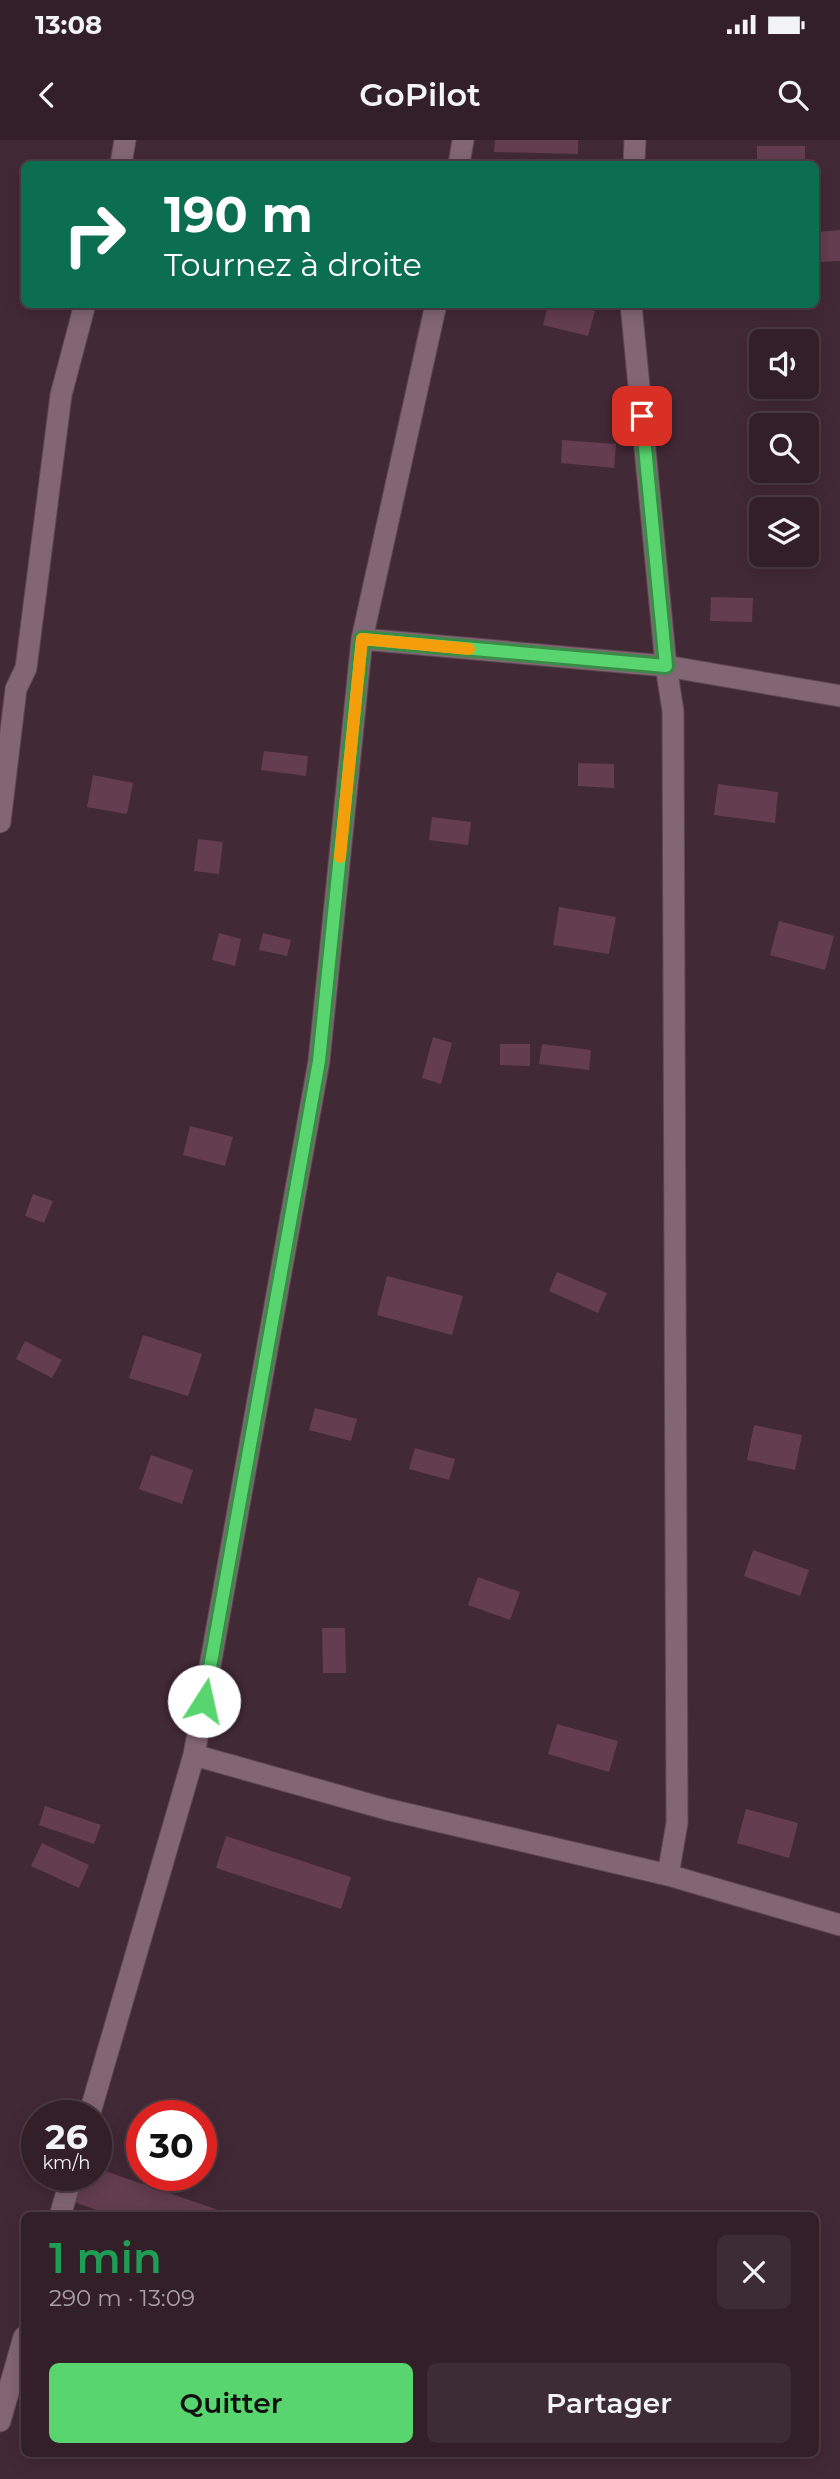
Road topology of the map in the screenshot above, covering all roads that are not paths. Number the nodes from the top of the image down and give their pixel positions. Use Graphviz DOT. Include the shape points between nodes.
graph roads {
  1 [pos="125,140"];
  2 [pos="463,140"];
  3 [pos="635,140"];
  4 [pos="122,161"];
  5 [pos="460,161"];
  6 [pos="634,161"];
  7 [pos="84,308"];
  8 [pos="435,308"];
  9 [pos="631,308"];
  10 [pos="362,639"];
  11 [pos="666,666"];
  12 [pos="8,689"];
  13 [pos="840,696"];
  14 [pos="0,822"];
  15 [pos="194,1755"];
  16 [pos="668,1875"];
  17 [pos="840,1925"];
  18 [pos="94,2100"];
  19 [pos="67,2191"];
  20 [pos="61,2212"];
  21 [pos="21,2348"];
  22 [pos="0,2421"];
  1 -- 4 [label="street"];
  2 -- 5 [label="street"];
  3 -- 6 [label="street"];
  7 -- 12 [label="street" via="61,396 26,668"];
  8 -- 10 [label="street"];
  9 -- 11 [label="street"];
  10 -- 11 [label="street"];
  10 -- 15 [label="street" via="319,1061"];
  11 -- 13 [label="street"];
  11 -- 16 [label="street" via="674,724 677,1781 677,1823"];
  12 -- 14 [label="street"];
  15 -- 16 [label="street" via="386,1810"];
  15 -- 18 [label="street"];
  16 -- 17 [label="street"];
  19 -- 20 [label="street"];
  21 -- 22 [label="street"];
}
